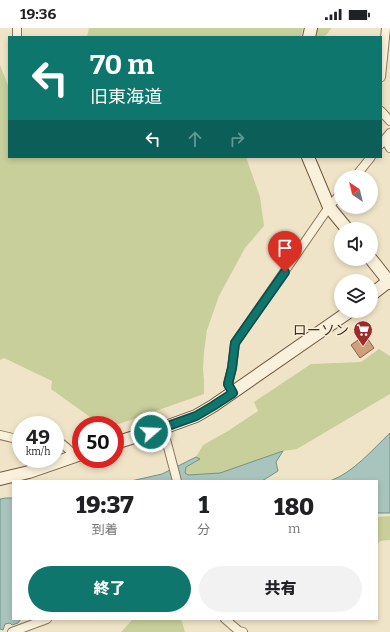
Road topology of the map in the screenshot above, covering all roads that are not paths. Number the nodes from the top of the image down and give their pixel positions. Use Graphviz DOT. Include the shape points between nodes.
graph roads {
  1 [pos="386,28"];
  2 [pos="382,67"];
  3 [pos="382,112"];
  4 [pos="390,121"];
  5 [pos="385,139"];
  6 [pos="390,148"];
  7 [pos="308,158"];
  8 [pos="369,158"];
  9 [pos="360,170"];
  10 [pos="334,202"];
  11 [pos="330,207"];
  12 [pos="342,222"];
  13 [pos="377,266"];
  14 [pos="390,281"];
  15 [pos="378,290"];
  16 [pos="340,318"];
  17 [pos="233,393"];
  18 [pos="163,428"];
  19 [pos="0,435"];
  20 [pos="12,438"];
  21 [pos="124,440"];
  22 [pos="72,457"];
  23 [pos="0,479"];
  24 [pos="177,480"];
  25 [pos="45,620"];
  26 [pos="226,620"];
  27 [pos="12,632"];
  28 [pos="243,632"];
  1 -- 2 [label="street"];
  3 -- 4 [label="street"];
  5 -- 6 [label="street"];
  7 -- 11 [label="main road"];
  8 -- 9 [label="street"];
  10 -- 11 [label="street"];
  11 -- 12 [label="main road"];
  11 -- 17 [label="street" via="235,343 228,384"];
  13 -- 14 [label="main road"];
  14 -- 15 [label="main road"];
  16 -- 17 [label="main road"];
  17 -- 18 [label="main road" via="196,416"];
  18 -- 21 [label="main road"];
  18 -- 24 [label="street"];
  19 -- 20 [label="street"];
  22 -- 23 [label="main road"];
  25 -- 27 [label="street"];
  26 -- 28 [label="street"];
}
